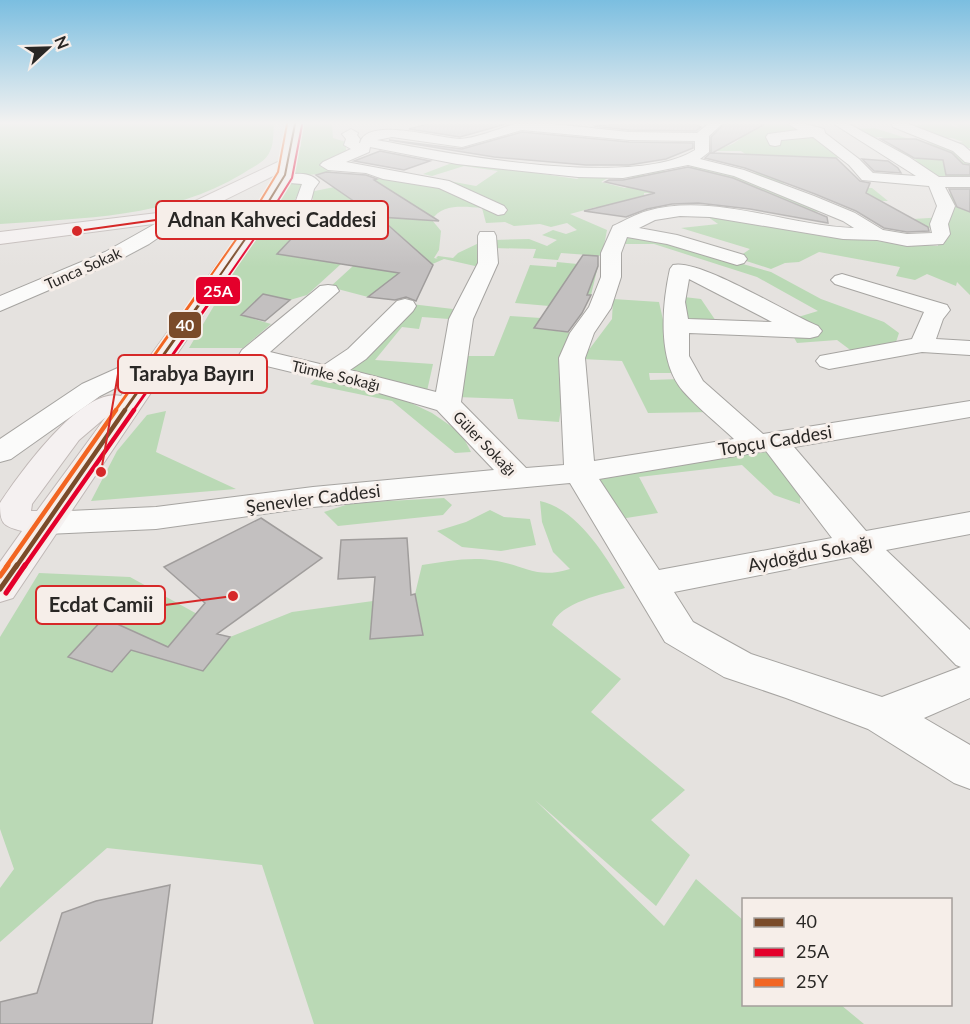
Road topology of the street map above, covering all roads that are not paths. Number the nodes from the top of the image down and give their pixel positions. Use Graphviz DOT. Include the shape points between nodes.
graph roads {
  1 [pos="274,172"];
  2 [pos="377,172"];
  3 [pos="596,172"];
  4 [pos="630,172"];
  5 [pos="734,172"];
  6 [pos="861,172"];
  7 [pos="921,172"];
  8 [pos="935,182"];
  9 [pos="970,182"];
  10 [pos="498,210"];
  11 [pos="168,216"];
  12 [pos="620,230"];
  13 [pos="294,231"];
  14 [pos="0,232"];
  15 [pos="877,234"];
  16 [pos="488,236"];
  17 [pos="0,238"];
  18 [pos="112,256"];
  19 [pos="737,259"];
  20 [pos="18,276"];
  21 [pos="842,280"];
  22 [pos="328,291"];
  23 [pos="0,304"];
  24 [pos="405,306"];
  25 [pos="677,326"];
  26 [pos="922,345"];
  27 [pos="970,348"];
  28 [pos="829,361"];
  29 [pos="140,366"];
  30 [pos="329,374"];
  31 [pos="447,404"];
  32 [pos="970,409"];
  33 [pos="764,441"];
  34 [pos="0,453"];
  35 [pos="580,473"];
  36 [pos="519,479"];
  37 [pos="35,522"];
  38 [pos="970,523"];
  39 [pos="858,544"];
  40 [pos="0,553"];
  41 [pos="650,584"];
  42 [pos="0,589"];
  43 [pos="970,654"];
  44 [pos="970,680"];
  45 [pos="884,716"];
  46 [pos="970,769"];
  1 -- 11 [label="main road"];
  1 -- 11 [label="main road" via="202,197"];
  1 -- 13 [label="street" via="311,182"];
  1 -- 29 [label="main road"];
  1 -- 37 [label="main road" via="203,302"];
  2 -- 10 [label="street" via="442,184"];
  3 -- 4 [label="street"];
  5 -- 15 [label="street" via="849,217"];
  6 -- 8 [label="street" via="871,178"];
  7 -- 8 [label="street"];
  8 -- 9 [label="street"];
  8 -- 15 [label="street" via="946,206 939,224 941,234 936,240"];
  11 -- 14 [label="main road"];
  11 -- 17 [label="main road"];
  11 -- 18 [label="street, Tunca Sokak" via="142,240"];
  12 -- 15 [label="street" via="651,215 680,211"];
  12 -- 19 [label="street" via="670,239"];
  12 -- 35 [label="street" via="600,308 582,333 572,358"];
  16 -- 31 [label="street, Güler Sokağı" via="488,263 461,319"];
  18 -- 20 [label="street"];
  18 -- 23 [label="street, Tunca Sokak"];
  21 -- 26 [label="street" via="939,310 932,317"];
  22 -- 30 [label="street, Tümke Sokağı" via="251,355"];
  24 -- 30 [label="street" via="357,354"];
  25 -- 25 [label="street" via="674,302 680,268 810,332"];
  25 -- 33 [label="street" via="677,356 692,385"];
  26 -- 27 [label="street"];
  26 -- 28 [label="street"];
  29 -- 34 [label="street" via="91,390"];
  29 -- 37 [label="main road" via="112,402 69,434 22,494 16,503 16,517"];
  30 -- 31 [label="street, Tümke Sokağı"];
  31 -- 36 [label="street, Güler Sokağı"];
  32 -- 33 [label="street, Topçu Caddesi"];
  33 -- 35 [label="street, Topçu Caddesi"];
  33 -- 39 [label="street"];
  35 -- 36 [label="street, Şenevler Caddesi"];
  35 -- 41 [label="street"];
  36 -- 37 [label="street, Şenevler Caddesi" via="313,497 156,518"];
  37 -- 40 [label="main road"];
  37 -- 42 [label="main road"];
  38 -- 39 [label="street, Aydoğdu Sokağı"];
  39 -- 41 [label="street, Aydoğdu Sokağı"];
  39 -- 43 [label="street"];
  41 -- 45 [label="street" via="680,632 738,666"];
  44 -- 45 [label="street"];
  45 -- 46 [label="street"];
}
